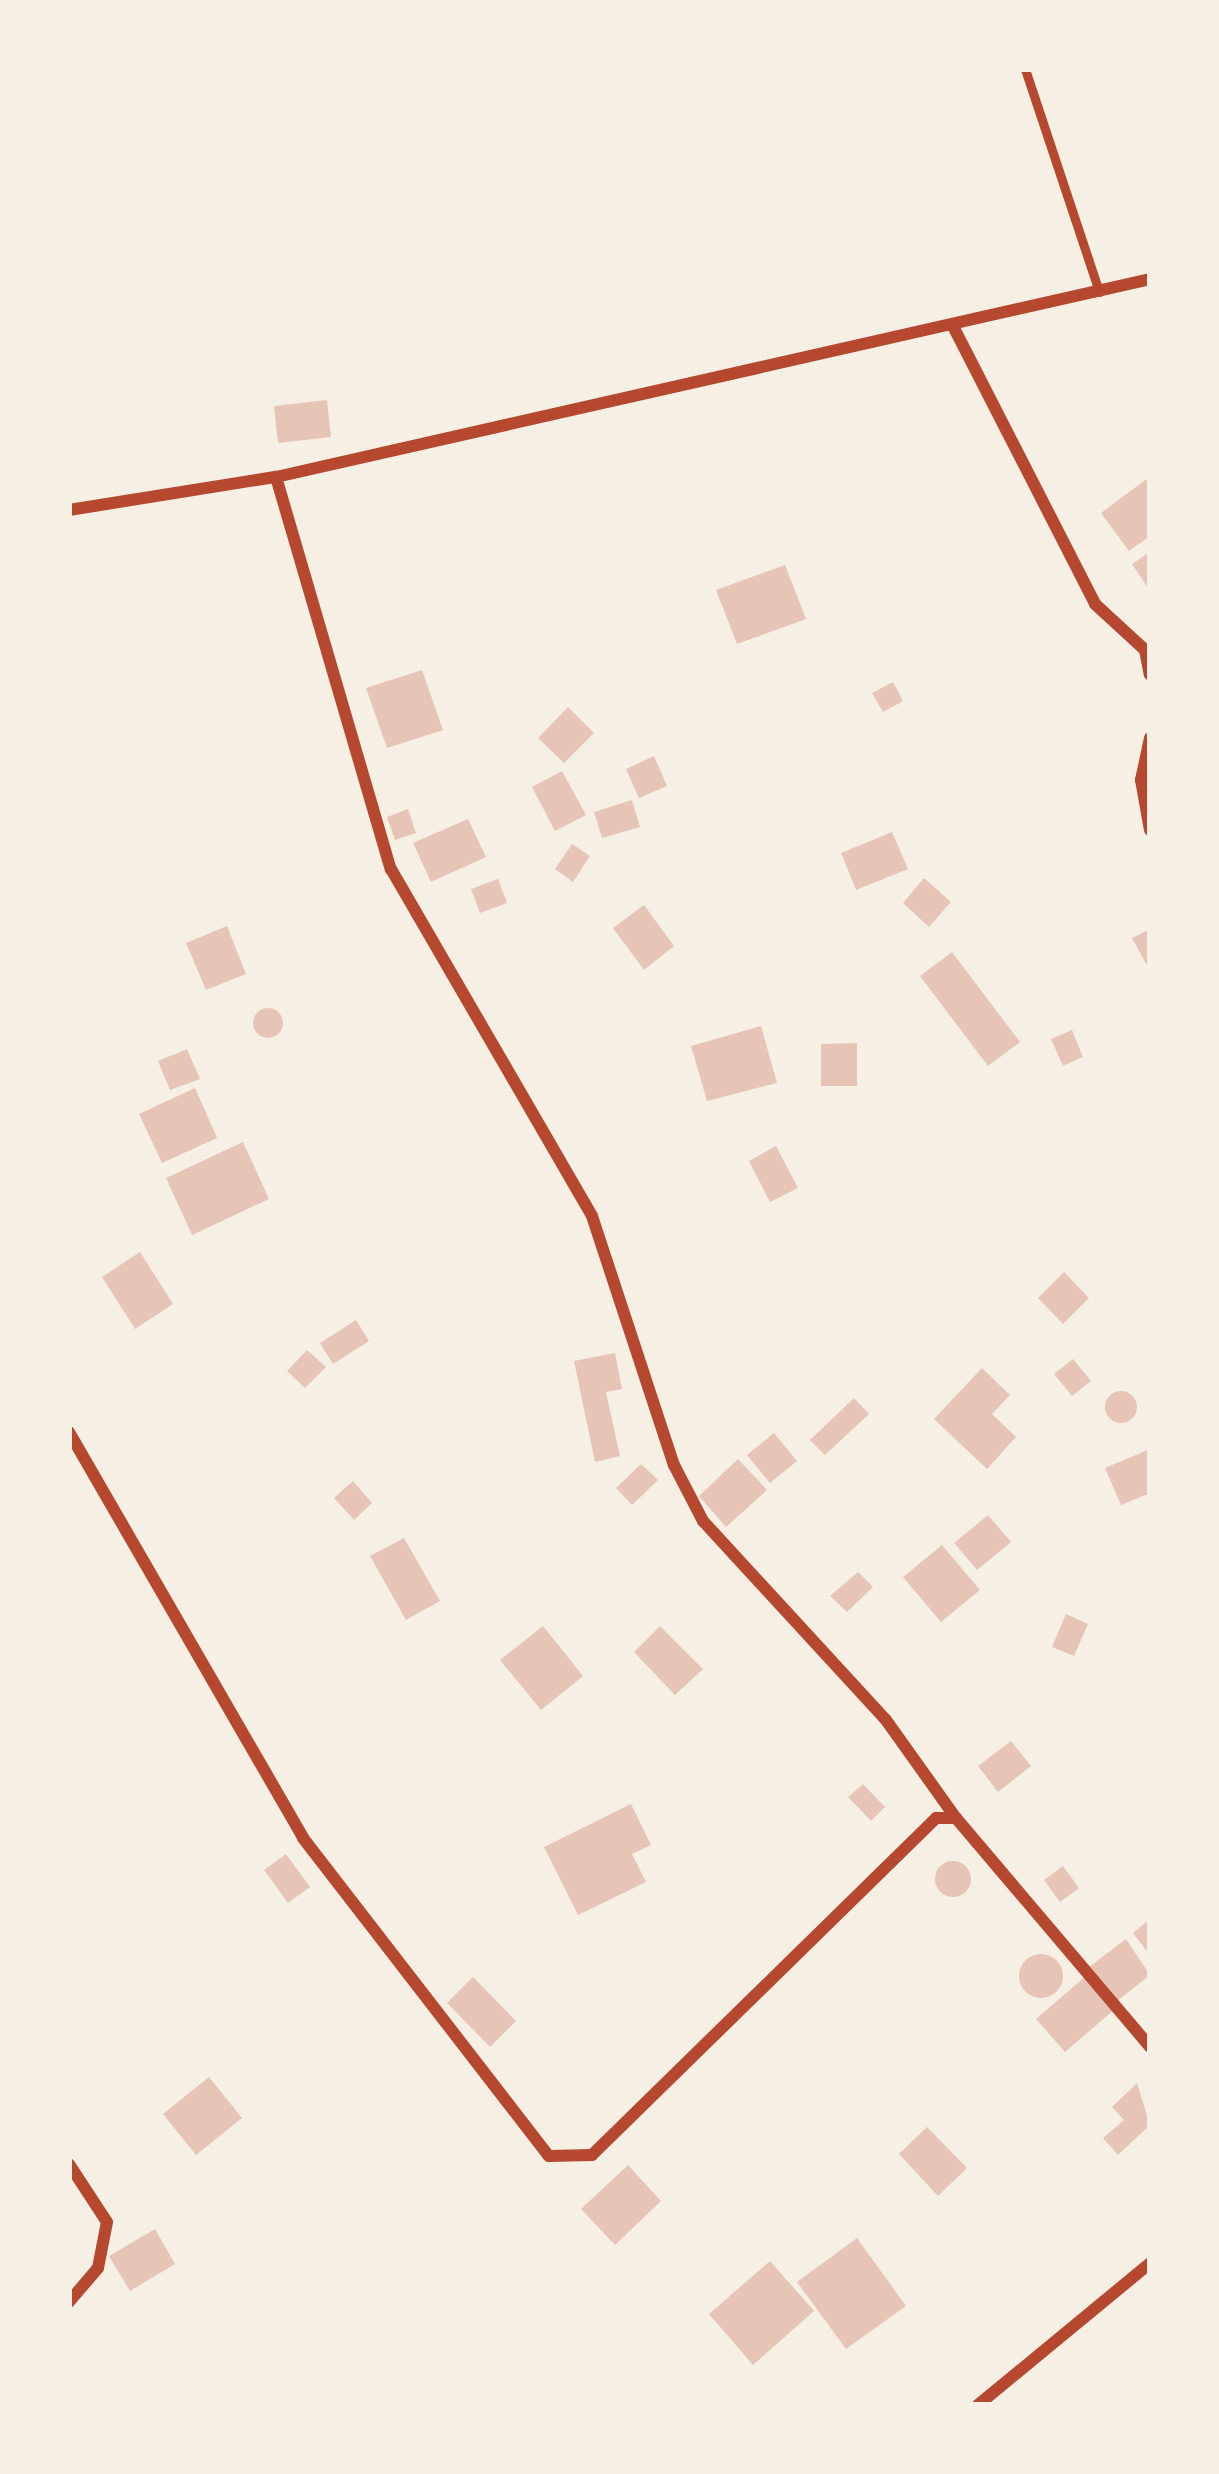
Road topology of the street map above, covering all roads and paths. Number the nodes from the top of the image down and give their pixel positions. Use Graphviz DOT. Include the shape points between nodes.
graph roads {
  1 [pos="1025,69"];
  2 [pos="1150,279"];
  3 [pos="1101,296"];
  4 [pos="954,328"];
  5 [pos="276,477"];
  6 [pos="69,510"];
  7 [pos="1150,675"];
  8 [pos="1150,738"];
  9 [pos="1150,830"];
  10 [pos="69,1432"];
  11 [pos="956,1818"];
  12 [pos="1150,2047"];
  13 [pos="69,2164"];
  14 [pos="1150,2264"];
  15 [pos="69,2302"];
  16 [pos="978,2405"];
  1 -- 3 [label="lane"];
  2 -- 3 [label="street"];
  3 -- 4 [label="street"];
  4 -- 5 [label="street"];
  4 -- 7 [label="street" via="1095,604 1136,639"];
  5 -- 6 [label="street"];
  5 -- 11 [label="street" via="391,869 592,1216 674,1465 704,1521 886,1720"];
  8 -- 9 [label="street" via="1141,780"];
  10 -- 11 [label="street" via="304,1838 549,2156 592,2155 936,1818"];
  11 -- 12 [label="street"];
  13 -- 15 [label="street" via="107,2222 98,2268"];
  14 -- 16 [label="street"];
}
